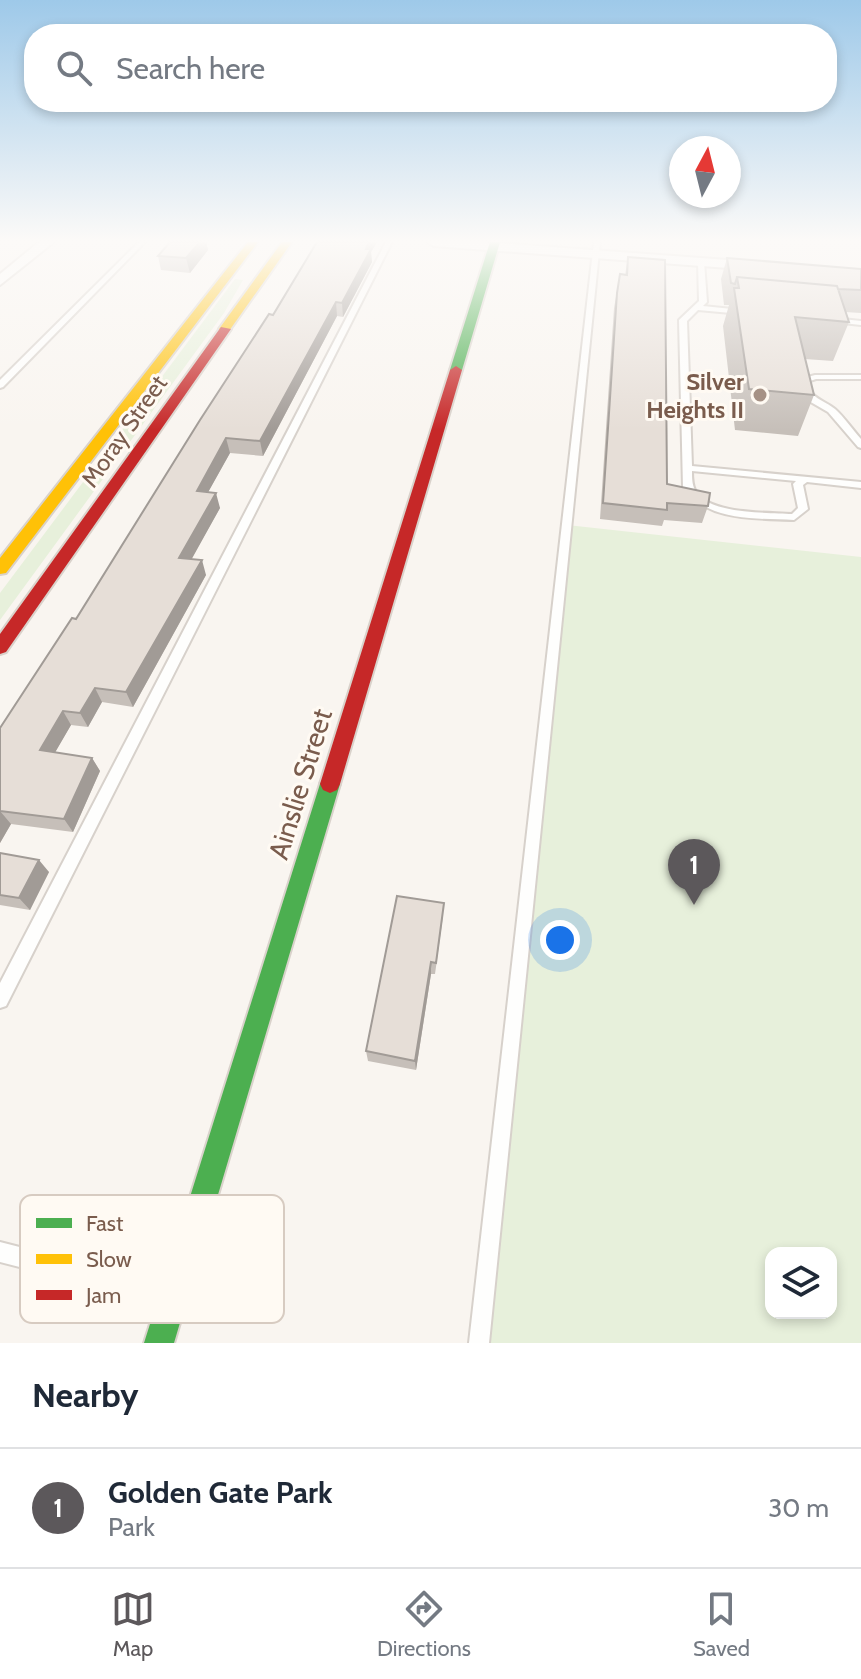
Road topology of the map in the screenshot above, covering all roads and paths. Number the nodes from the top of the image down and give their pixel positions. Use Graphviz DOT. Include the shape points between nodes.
graph roads {
  1 [pos="80,305"];
  2 [pos="205,305"];
  3 [pos="243,305"];
  4 [pos="357,305"];
  5 [pos="476,305"];
  6 [pos="590,305"];
  7 [pos="700,305"];
  8 [pos="697,308"];
  9 [pos="757,313"];
  10 [pos="831,320"];
  11 [pos="861,323"];
  12 [pos="861,377"];
  13 [pos="0,385"];
  14 [pos="861,445"];
  15 [pos="688,468"];
  16 [pos="805,479"];
  17 [pos="861,485"];
  18 [pos="0,569"];
  19 [pos="0,647"];
  20 [pos="0,1000"];
  21 [pos="204,1195"];
  22 [pos="0,1252"];
  23 [pos="20,1257"];
  24 [pos="165,1323"];
  25 [pos="159,1343"];
  26 [pos="479,1343"];
  1 -- 13 [label="lane"];
  2 -- 18 [label="main road, Moray Street"];
  3 -- 19 [label="main road, Moray Street"];
  4 -- 20 [label="lane"];
  5 -- 21 [label="main road, Ainslie Street"];
  6 -- 26 [label="lane"];
  7 -- 8 [label="lane"];
  8 -- 9 [label="lane"];
  8 -- 15 [label="lane" via="683,320"];
  10 -- 11 [label="lane"];
  12 -- 14 [label="lane" via="803,381 812,399 831,410"];
  15 -- 16 [label="lane"];
  15 -- 16 [label="lane" via="692,497 709,508 794,517 803,509 798,484"];
  16 -- 17 [label="lane"];
  22 -- 23 [label="lane"];
  24 -- 25 [label="main road, Ainslie Street"];
}
